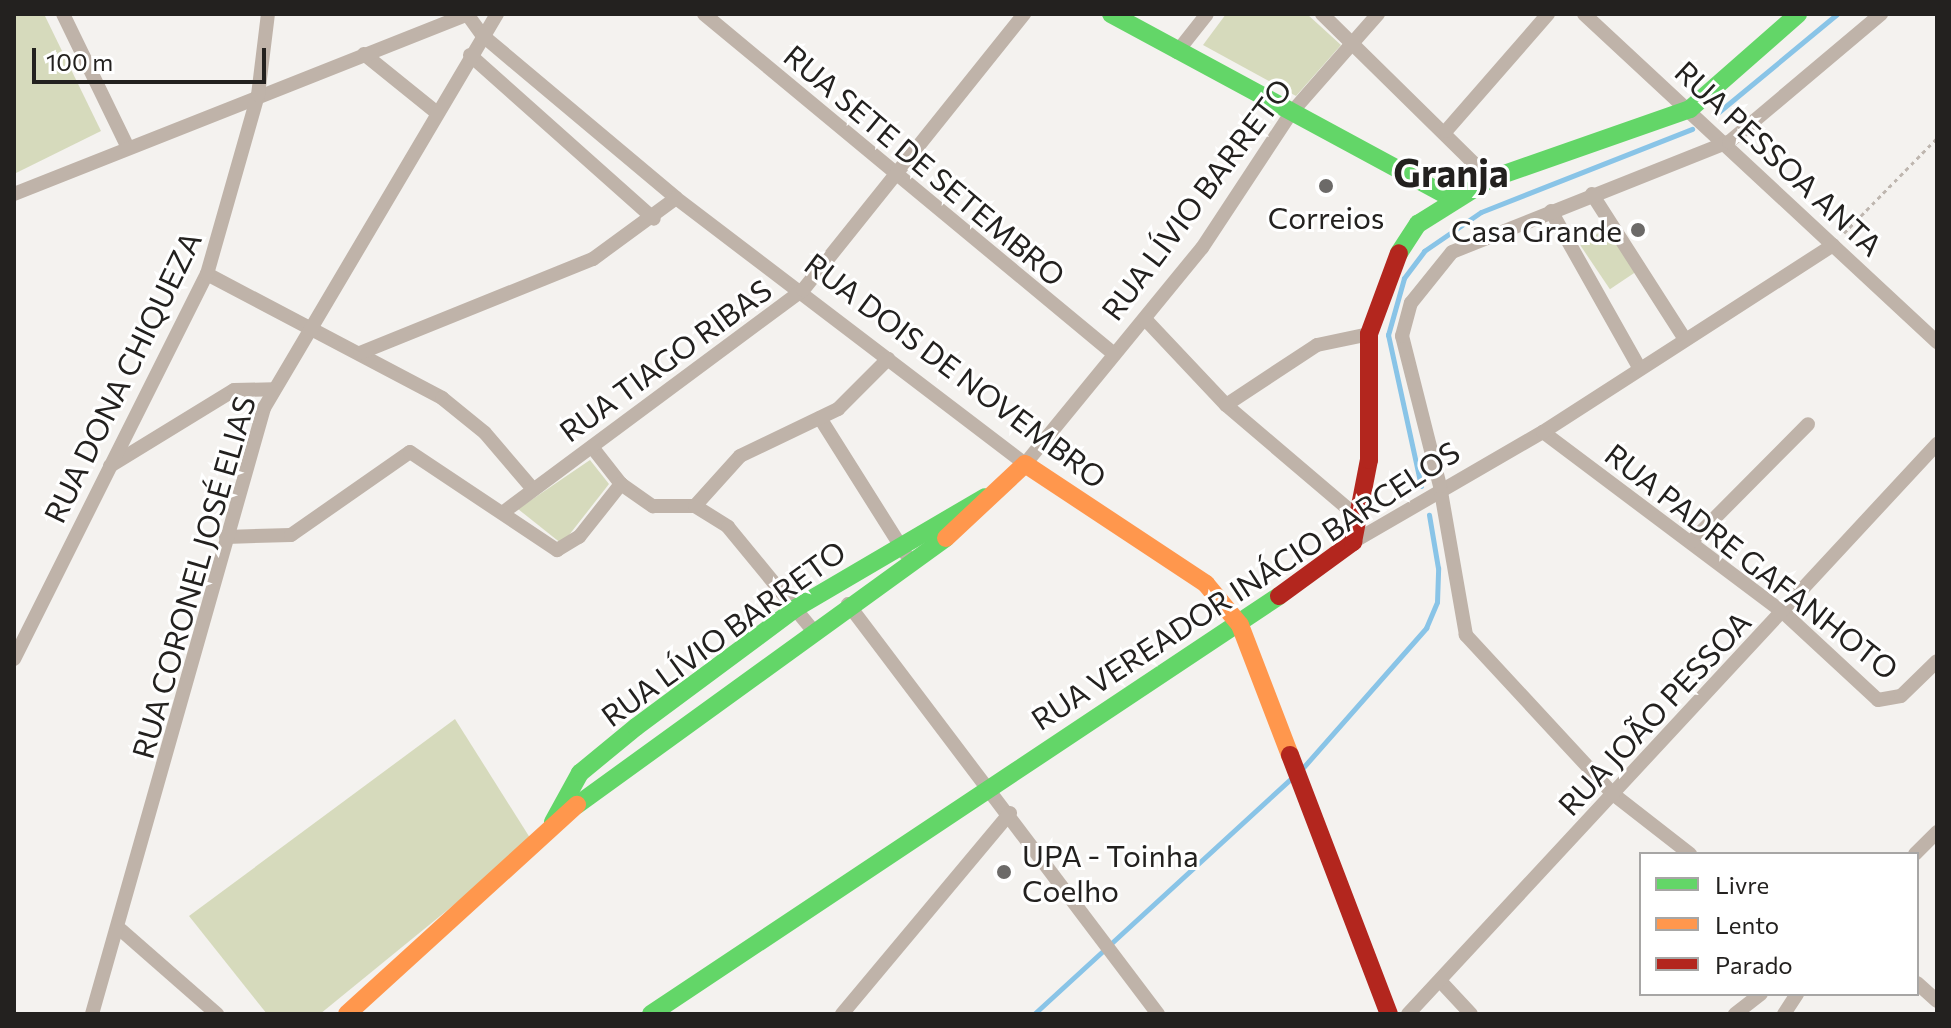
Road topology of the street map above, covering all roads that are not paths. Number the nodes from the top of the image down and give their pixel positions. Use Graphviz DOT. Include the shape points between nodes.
graph roads {
  1 [pos="63,14"];
  2 [pos="268,14"];
  3 [pos="468,14"];
  4 [pos="497,14"];
  5 [pos="704,14"];
  6 [pos="1024,14"];
  7 [pos="1111,14"];
  8 [pos="1207,14"];
  9 [pos="1322,14"];
  10 [pos="1378,14"];
  11 [pos="1548,14"];
  12 [pos="1584,14"];
  13 [pos="1798,14"];
  14 [pos="1881,14"];
  15 [pos="482,35"];
  16 [pos="1353,42"];
  17 [pos="1177,52"];
  18 [pos="364,54"];
  19 [pos="470,55"];
  20 [pos="258,95"];
  21 [pos="1690,109"];
  22 [pos="436,112"];
  23 [pos="1291,113"];
  24 [pos="1446,131"];
  25 [pos="1729,142"];
  26 [pos="126,144"];
  27 [pos="897,176"];
  28 [pos="1490,179"];
  29 [pos="14,194"];
  30 [pos="1592,194"];
  31 [pos="676,198"];
  32 [pos="1452,198"];
  33 [pos="1551,211"];
  34 [pos="654,219"];
  35 [pos="1833,245"];
  36 [pos="207,274"];
  37 [pos="803,290"];
  38 [pos="1146,320"];
  39 [pos="309,328"];
  40 [pos="1369,334"];
  41 [pos="1684,338"];
  42 [pos="1937,342"];
  43 [pos="360,353"];
  44 [pos="1114,354"];
  45 [pos="888,359"];
  46 [pos="1640,369"];
  47 [pos="273,389"];
  48 [pos="1226,405"];
  49 [pos="820,418"];
  50 [pos="1808,424"];
  51 [pos="1543,432"];
  52 [pos="1937,444"];
  53 [pos="592,447"];
  54 [pos="1025,464"];
  55 [pos="110,466"];
  56 [pos="621,484"];
  57 [pos="1440,486"];
  58 [pos="532,488"];
  59 [pos="998,492"];
  60 [pos="695,506"];
  61 [pos="505,511"];
  62 [pos="1359,518"];
  63 [pos="226,537"];
  64 [pos="899,542"];
  65 [pos="1353,542"];
  66 [pos="1691,542"];
  67 [pos="910,563"];
  68 [pos="848,604"];
  69 [pos="796,608"];
  70 [pos="1783,612"];
  71 [pos="1240,625"];
  72 [pos="811,628"];
  73 [pos="14,659"];
  74 [pos="1937,661"];
  75 [pos="990,783"];
  76 [pos="1613,794"];
  77 [pos="1010,813"];
  78 [pos="551,826"];
  79 [pos="1937,832"];
  80 [pos="1687,852"];
  81 [pos="1917,852"];
  82 [pos="121,930"];
  83 [pos="1443,984"];
  84 [pos="1919,985"];
  85 [pos="1758,996"];
  86 [pos="1796,996"];
  87 [pos="1937,1001"];
  88 [pos="92,1014"];
  89 [pos="217,1014"];
  90 [pos="347,1014"];
  91 [pos="651,1014"];
  92 [pos="842,1014"];
  93 [pos="1158,1014"];
  94 [pos="1389,1014"];
  95 [pos="1408,1014"];
  96 [pos="1471,1014"];
  97 [pos="1735,1014"];
  98 [pos="1784,1014"];
  1 -- 26 [label="street"];
  2 -- 20 [label="street, RUA DONA CHIQUEZA"];
  3 -- 15 [label="street, RUA DOIS DE NOVEMBRO"];
  3 -- 18 [label="street"];
  4 -- 15 [label="street, RUA CORONEL JOSÉ ELIAS"];
  5 -- 27 [label="street, RUA SETE DE SETEMBRO"];
  6 -- 27 [label="street, RUA TIAGO RIBAS"];
  7 -- 17 [label="street"];
  8 -- 17 [label="street"];
  9 -- 16 [label="street"];
  10 -- 16 [label="street, RUA LÍVIO BARRETO"];
  11 -- 24 [label="street"];
  12 -- 21 [label="street, RUA PESSOA ANTA"];
  13 -- 21 [label="street"];
  14 -- 25 [label="street"];
  15 -- 19 [label="street, RUA CORONEL JOSÉ ELIAS"];
  15 -- 31 [label="street, RUA DOIS DE NOVEMBRO"];
  16 -- 23 [label="street, RUA LÍVIO BARRETO"];
  16 -- 24 [label="street"];
  17 -- 23 [label="street"];
  18 -- 20 [label="street"];
  18 -- 22 [label="street"];
  19 -- 22 [label="street, RUA CORONEL JOSÉ ELIAS"];
  19 -- 34 [label="street"];
  20 -- 26 [label="street"];
  20 -- 36 [label="street, RUA DONA CHIQUEZA"];
  21 -- 25 [label="street, RUA PESSOA ANTA"];
  21 -- 28 [label="street"];
  22 -- 39 [label="street, RUA CORONEL JOSÉ ELIAS"];
  23 -- 32 [label="street"];
  23 -- 38 [label="street, RUA LÍVIO BARRETO"];
  24 -- 28 [label="street"];
  25 -- 30 [label="street"];
  25 -- 35 [label="street, RUA PESSOA ANTA"];
  26 -- 29 [label="street"];
  27 -- 37 [label="street, RUA TIAGO RIBAS"];
  27 -- 44 [label="street, RUA SETE DE SETEMBRO"];
  28 -- 32 [label="street"];
  30 -- 33 [label="street"];
  30 -- 41 [label="street"];
  31 -- 34 [label="street"];
  31 -- 37 [label="street, RUA DOIS DE NOVEMBRO"];
  32 -- 40 [label="street" via="1418,224 1391,265"];
  33 -- 46 [label="street"];
  33 -- 57 [label="street" via="1452,252 1411,303 1402,336 1407,373"];
  34 -- 43 [label="street" via="593,259"];
  35 -- 41 [label="street, RUA VEREADOR INÁCIO BARCELOS"];
  35 -- 42 [label="street, RUA PESSOA ANTA"];
  36 -- 39 [label="street"];
  36 -- 55 [label="street, RUA DONA CHIQUEZA"];
  37 -- 45 [label="street, RUA DOIS DE NOVEMBRO"];
  37 -- 53 [label="street, RUA TIAGO RIBAS"];
  38 -- 44 [label="street, RUA LÍVIO BARRETO"];
  38 -- 48 [label="street"];
  39 -- 43 [label="street"];
  39 -- 47 [label="street, RUA CORONEL JOSÉ ELIAS"];
  40 -- 48 [label="street" via="1317,345"];
  40 -- 62 [label="street" via="1369,460"];
  41 -- 46 [label="street, RUA VEREADOR INÁCIO BARCELOS"];
  43 -- 58 [label="street" via="465,416"];
  44 -- 54 [label="street, RUA LÍVIO BARRETO"];
  45 -- 49 [label="street"];
  45 -- 54 [label="street, RUA DOIS DE NOVEMBRO"];
  46 -- 51 [label="street, RUA VEREADOR INÁCIO BARCELOS"];
  47 -- 55 [label="street" via="234,390"];
  47 -- 63 [label="street, RUA CORONEL JOSÉ ELIAS"];
  48 -- 62 [label="street"];
  49 -- 60 [label="street" via="755,446"];
  49 -- 64 [label="street"];
  50 -- 66 [label="street"];
  51 -- 57 [label="street, RUA VEREADOR INÁCIO BARCELOS"];
  51 -- 66 [label="street, RUA PADRE GAFANHOTO"];
  52 -- 70 [label="street, RUA JOÃO PESSOA"];
  53 -- 56 [label="street"];
  53 -- 58 [label="street, RUA TIAGO RIBAS"];
  54 -- 59 [label="street, RUA LÍVIO BARRETO"];
  54 -- 71 [label="street, RUA DOIS DE NOVEMBRO" via="1206,584"];
  55 -- 73 [label="street, RUA DONA CHIQUEZA"];
  56 -- 60 [label="street" via="659,509"];
  56 -- 61 [label="street" via="562,550"];
  57 -- 65 [label="street, RUA VEREADOR INÁCIO BARCELOS"];
  57 -- 76 [label="street" via="1466,635"];
  58 -- 61 [label="street, RUA TIAGO RIBAS"];
  59 -- 64 [label="street, RUA LÍVIO BARRETO"];
  59 -- 67 [label="street, RUA LÍVIO BARRETO"];
  60 -- 69 [label="street" via="740,537"];
  61 -- 63 [label="street" via="410,452 291,535"];
  62 -- 65 [label="street"];
  63 -- 82 [label="street, RUA CORONEL JOSÉ ELIAS"];
  64 -- 67 [label="street"];
  64 -- 69 [label="street, RUA LÍVIO BARRETO"];
  65 -- 71 [label="street, RUA VEREADOR INÁCIO BARCELOS"];
  66 -- 70 [label="street, RUA PADRE GAFANHOTO"];
  67 -- 68 [label="street, RUA LÍVIO BARRETO"];
  68 -- 72 [label="street, RUA LÍVIO BARRETO"];
  68 -- 75 [label="street"];
  69 -- 72 [label="street"];
  69 -- 78 [label="street, RUA LÍVIO BARRETO" via="580,773"];
  70 -- 74 [label="street, RUA PADRE GAFANHOTO" via="1873,696 1891,701"];
  70 -- 76 [label="street, RUA JOÃO PESSOA"];
  71 -- 75 [label="street, RUA VEREADOR INÁCIO BARCELOS"];
  71 -- 94 [label="street, RUA DOIS DE NOVEMBRO"];
  72 -- 78 [label="street, RUA LÍVIO BARRETO"];
  75 -- 77 [label="street"];
  75 -- 91 [label="street, RUA VEREADOR INÁCIO BARCELOS"];
  76 -- 80 [label="street"];
  76 -- 83 [label="street, RUA JOÃO PESSOA"];
  77 -- 92 [label="street"];
  77 -- 93 [label="street"];
  78 -- 90 [label="street, RUA LÍVIO BARRETO"];
  79 -- 81 [label="street"];
  82 -- 88 [label="street, RUA CORONEL JOSÉ ELIAS"];
  82 -- 89 [label="street"];
  83 -- 95 [label="street, RUA JOÃO PESSOA"];
  83 -- 96 [label="street"];
  84 -- 87 [label="street"];
  85 -- 97 [label="street"];
  86 -- 98 [label="street"];
}
